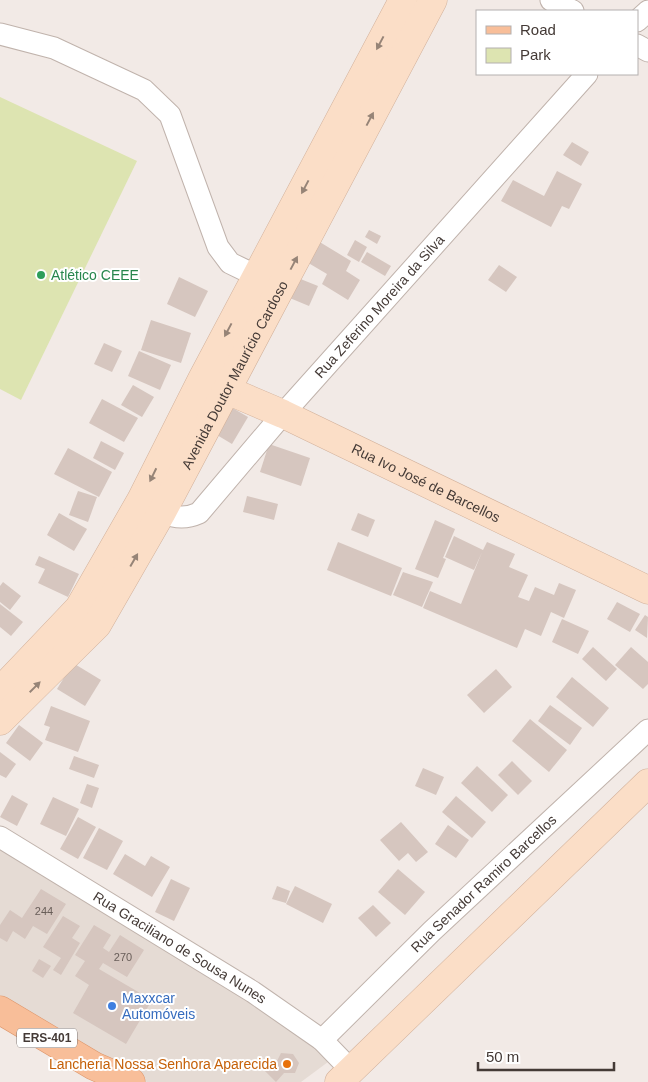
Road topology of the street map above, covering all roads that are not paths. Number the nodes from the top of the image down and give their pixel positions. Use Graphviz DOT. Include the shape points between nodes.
graph roads {
  1 [pos="403,0"];
  2 [pos="433,0"];
  3 [pos="551,0"];
  4 [pos="571,10"];
  5 [pos="648,11"];
  6 [pos="638,21"];
  7 [pos="0,34"];
  8 [pos="587,75"];
  9 [pos="337,154"];
  10 [pos="269,282"];
  11 [pos="202,379"];
  12 [pos="226,390"];
  13 [pos="283,414"];
  14 [pos="152,506"];
  15 [pos="648,590"];
  16 [pos="0,691"];
  17 [pos="0,721"];
  18 [pos="648,730"];
  19 [pos="648,783"];
  20 [pos="0,837"];
  21 [pos="0,1010"];
  22 [pos="322,1040"];
  23 [pos="102,1074"];
  24 [pos="345,1076"];
  25 [pos="117,1082"];
  26 [pos="131,1082"];
  1 -- 9 [label="street, Avenida Doutor Maurício Cardoso, one-way"];
  9 -- 2 [label="street, Avenida Doutor Maurício Cardoso, one-way"];
  3 -- 4 [label="street"];
  5 -- 6 [label="street"];
  7 -- 10 [label="street" via="54,48 144,90 170,115 218,247 230,263"];
  8 -- 13 [label="street, Rua Zeferino Moreira da Silva"];
  9 -- 10 [label="street, Avenida Doutor Maurício Cardoso"];
  10 -- 11 [label="street, Avenida Doutor Maurício Cardoso, one-way"];
  10 -- 12 [label="street, Avenida Doutor Maurício Cardoso"];
  11 -- 12 [label="street, Rua Ivo José de Barcellos"];
  11 -- 14 [label="street, Avenida Doutor Maurício Cardoso, one-way"];
  12 -- 13 [label="street, Rua Ivo José de Barcellos"];
  12 -- 14 [label="street, Avenida Doutor Maurício Cardoso"];
  13 -- 14 [label="street, Rua Zeferino Moreira da Silva" via="199,513 178,518"];
  13 -- 15 [label="street, Rua Ivo José de Barcellos"];
  14 -- 16 [label="street, Avenida Doutor Maurício Cardoso" via="79,608"];
  17 -- 14 [label="street, Avenida Doutor Maurício Cardoso, one-way" via="97,625"];
  18 -- 22 [label="street, Rua Senador Ramiro Barcellos" via="432,931"];
  19 -- 24 [label="street"];
  20 -- 22 [label="street, Rua Graciliano de Sousa Nunes" via="253,992"];
  21 -- 23 [label="main road, ERS-401"];
  22 -- 24 [label="street, Rua Graciliano de Sousa Nunes"];
  23 -- 25 [label="main road, ERS-401"];
  23 -- 26 [label="main road"];
}
